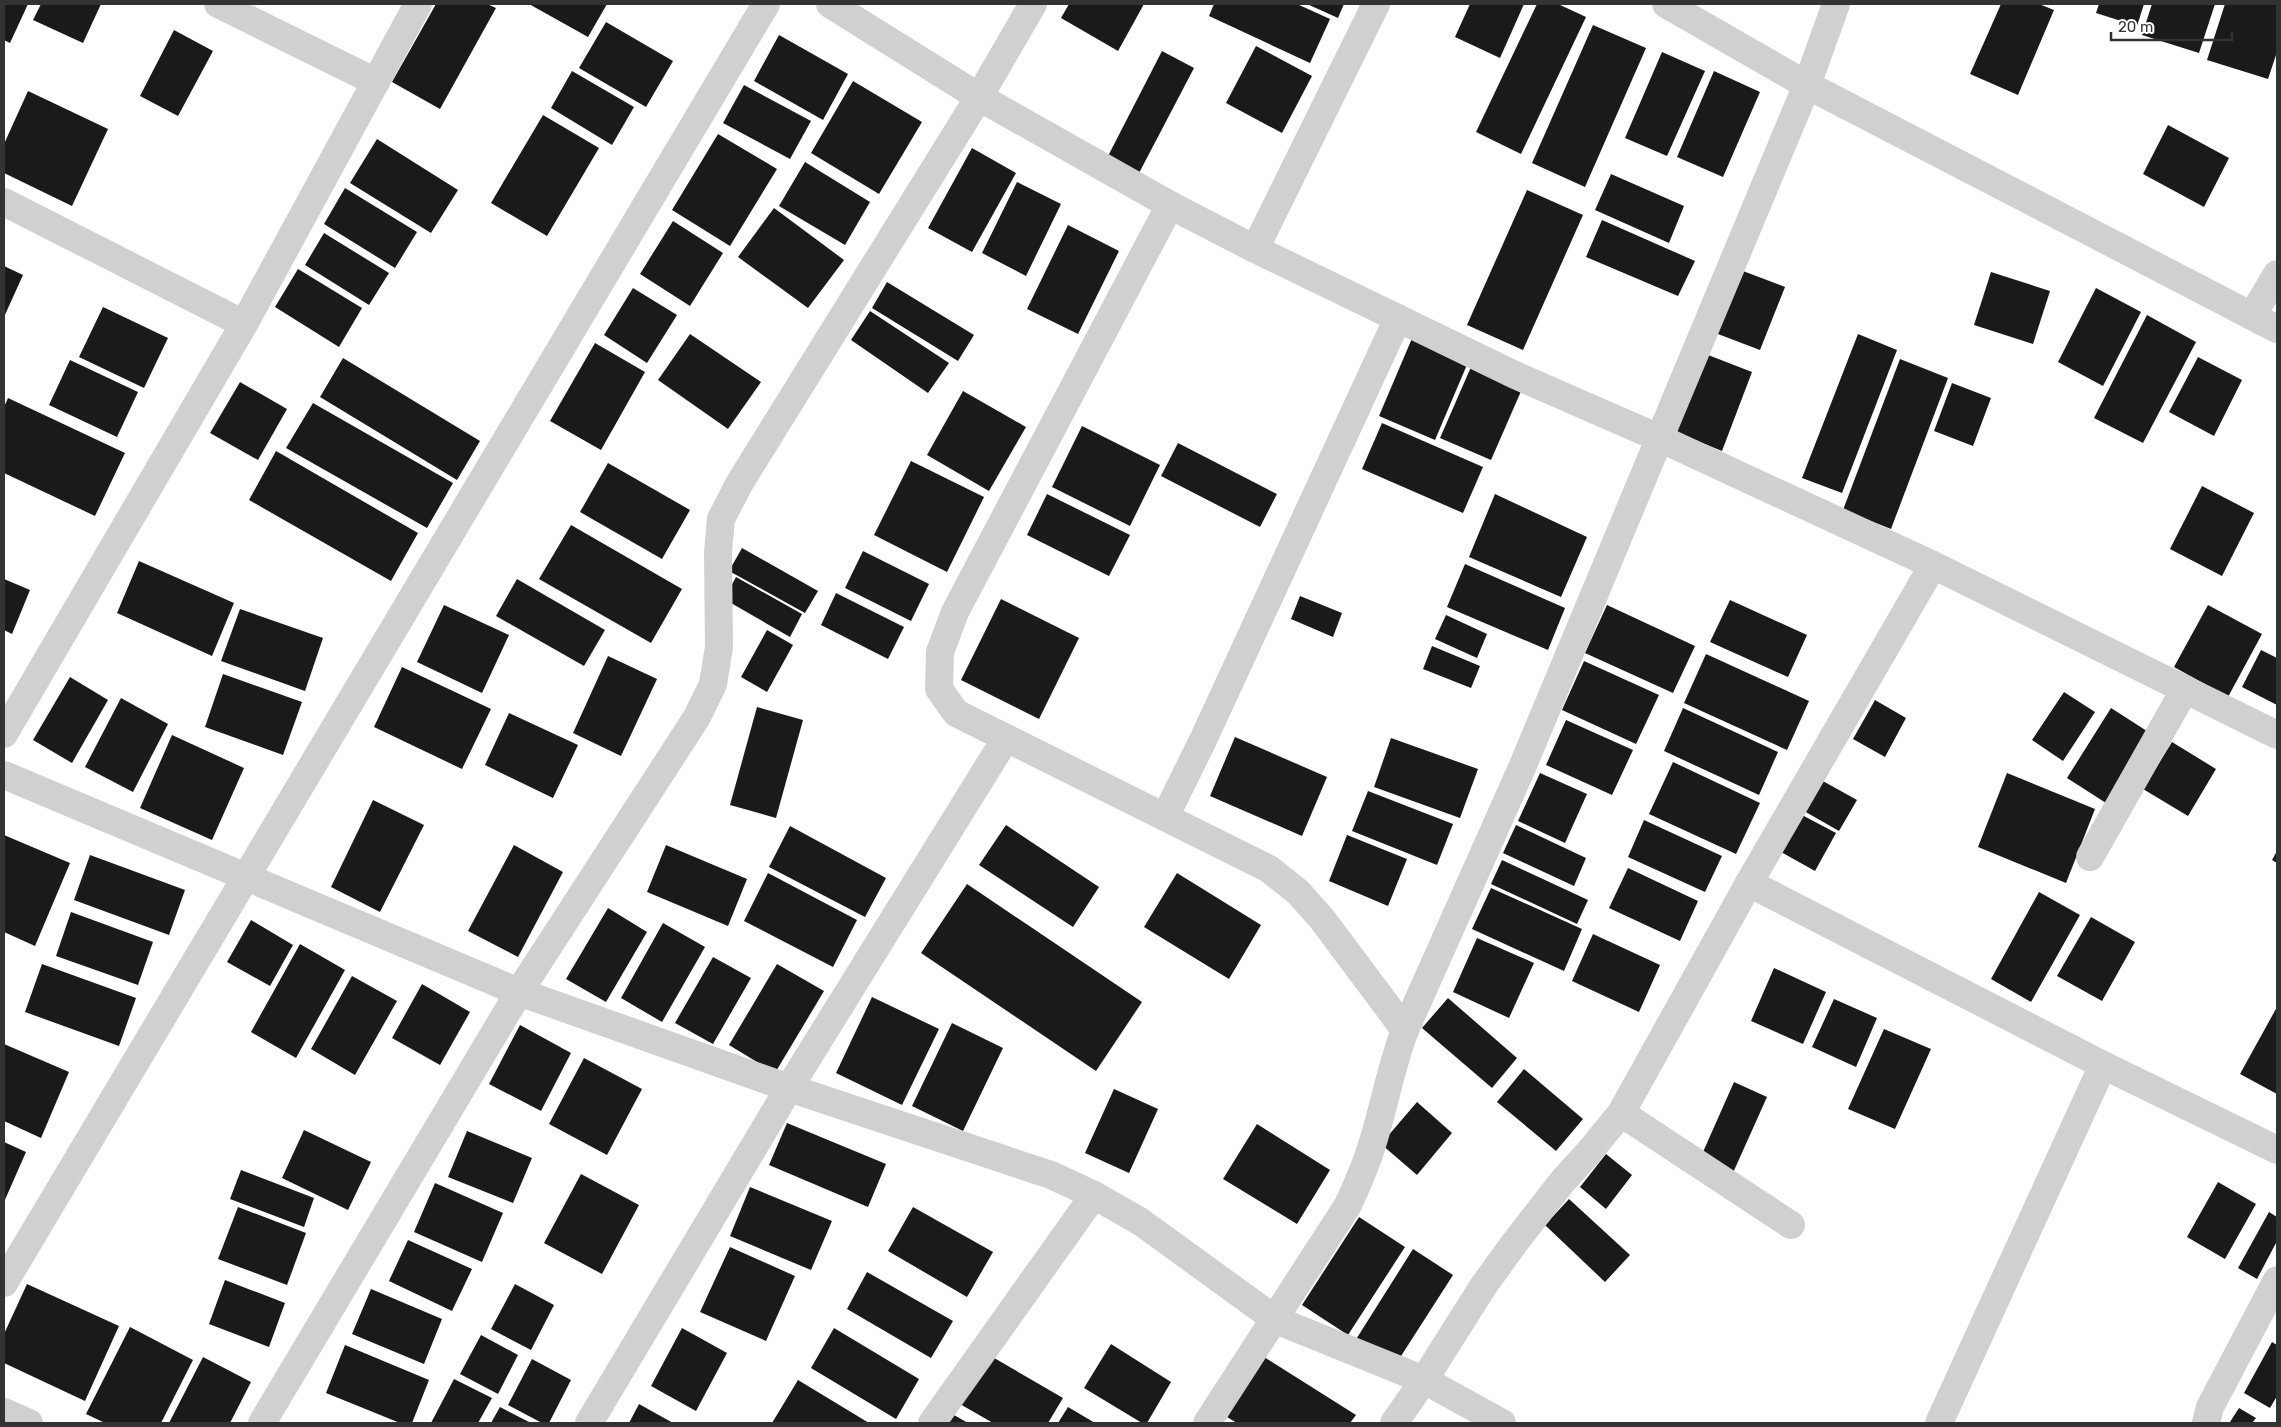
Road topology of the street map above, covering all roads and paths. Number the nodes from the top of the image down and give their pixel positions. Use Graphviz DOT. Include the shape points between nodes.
graph roads {
  1 [pos="218,4"];
  2 [pos="418,4"];
  3 [pos="766,4"];
  4 [pos="830,4"];
  5 [pos="1034,4"];
  6 [pos="1376,4"];
  7 [pos="1666,4"];
  8 [pos="1836,4"];
  9 [pos="376,82"];
  10 [pos="1807,85"];
  11 [pos="979,97"];
  12 [pos="4,202"];
  13 [pos="1170,205"];
  14 [pos="1255,249"];
  15 [pos="2277,274"];
  16 [pos="2252,316"];
  17 [pos="1398,318"];
  18 [pos="244,324"];
  19 [pos="2277,330"];
  20 [pos="1659,438"];
  21 [pos="1933,565"];
  22 [pos="2185,689"];
  23 [pos="4,734"];
  24 [pos="2277,735"];
  25 [pos="1006,738"];
  26 [pos="4,775"];
  27 [pos="1165,817"];
  28 [pos="2090,857"];
  29 [pos="245,875"];
  30 [pos="1749,883"];
  31 [pos="519,992"];
  32 [pos="1405,1030"];
  33 [pos="2102,1064"];
  34 [pos="789,1088"];
  35 [pos="1621,1113"];
  36 [pos="2277,1150"];
  37 [pos="1094,1195"];
  38 [pos="1790,1225"];
  39 [pos="2277,1280"];
  40 [pos="4,1283"];
  41 [pos="1276,1320"];
  42 [pos="1424,1380"];
  43 [pos="4,1412"];
  44 [pos="29,1423"];
  45 [pos="262,1423"];
  46 [pos="589,1423"];
  47 [pos="932,1423"];
  48 [pos="1207,1423"];
  49 [pos="1394,1423"];
  50 [pos="1502,1423"];
  51 [pos="1939,1423"];
  52 [pos="2206,1423"];
  1 -- 9 [label="street"];
  2 -- 9 [label="street"];
  3 -- 29 [label="street"];
  4 -- 11 [label="street"];
  5 -- 11 [label="street"];
  6 -- 14 [label="street"];
  7 -- 10 [label="street"];
  8 -- 10 [label="street"];
  9 -- 18 [label="street"];
  10 -- 16 [label="street"];
  10 -- 20 [label="street"];
  11 -- 13 [label="street"];
  11 -- 31 [label="street" via="744,476 721,519 718,647 713,684 697,717"];
  12 -- 18 [label="street"];
  13 -- 14 [label="street"];
  13 -- 25 [label="street" via="956,612 940,652 939,689 956,713"];
  14 -- 17 [label="street"];
  15 -- 16 [label="street"];
  16 -- 19 [label="street"];
  17 -- 20 [label="street"];
  17 -- 27 [label="street"];
  18 -- 23 [label="street"];
  20 -- 21 [label="street"];
  20 -- 32 [label="street" via="1521,770"];
  21 -- 22 [label="street"];
  21 -- 30 [label="street"];
  22 -- 24 [label="street"];
  22 -- 28 [label="street"];
  25 -- 27 [label="street"];
  25 -- 34 [label="street"];
  26 -- 29 [label="street"];
  27 -- 32 [label="street" via="1269,869 1298,892"];
  29 -- 31 [label="street"];
  29 -- 40 [label="street"];
  30 -- 33 [label="street"];
  30 -- 35 [label="street"];
  31 -- 34 [label="street"];
  31 -- 45 [label="street"];
  32 -- 41 [label="street" via="1393,1060 1362,1176 1348,1205"];
  33 -- 36 [label="street"];
  33 -- 51 [label="street"];
  34 -- 37 [label="street" via="1051,1175"];
  34 -- 46 [label="street"];
  35 -- 38 [label="street"];
  35 -- 42 [label="street" via="1562,1182 1484,1284"];
  37 -- 41 [label="street" via="1141,1222"];
  37 -- 47 [label="street"];
  39 -- 52 [label="street" via="2210,1408"];
  41 -- 42 [label="street"];
  41 -- 48 [label="street"];
  42 -- 49 [label="street"];
  42 -- 50 [label="street"];
  43 -- 44 [label="street"];
}
